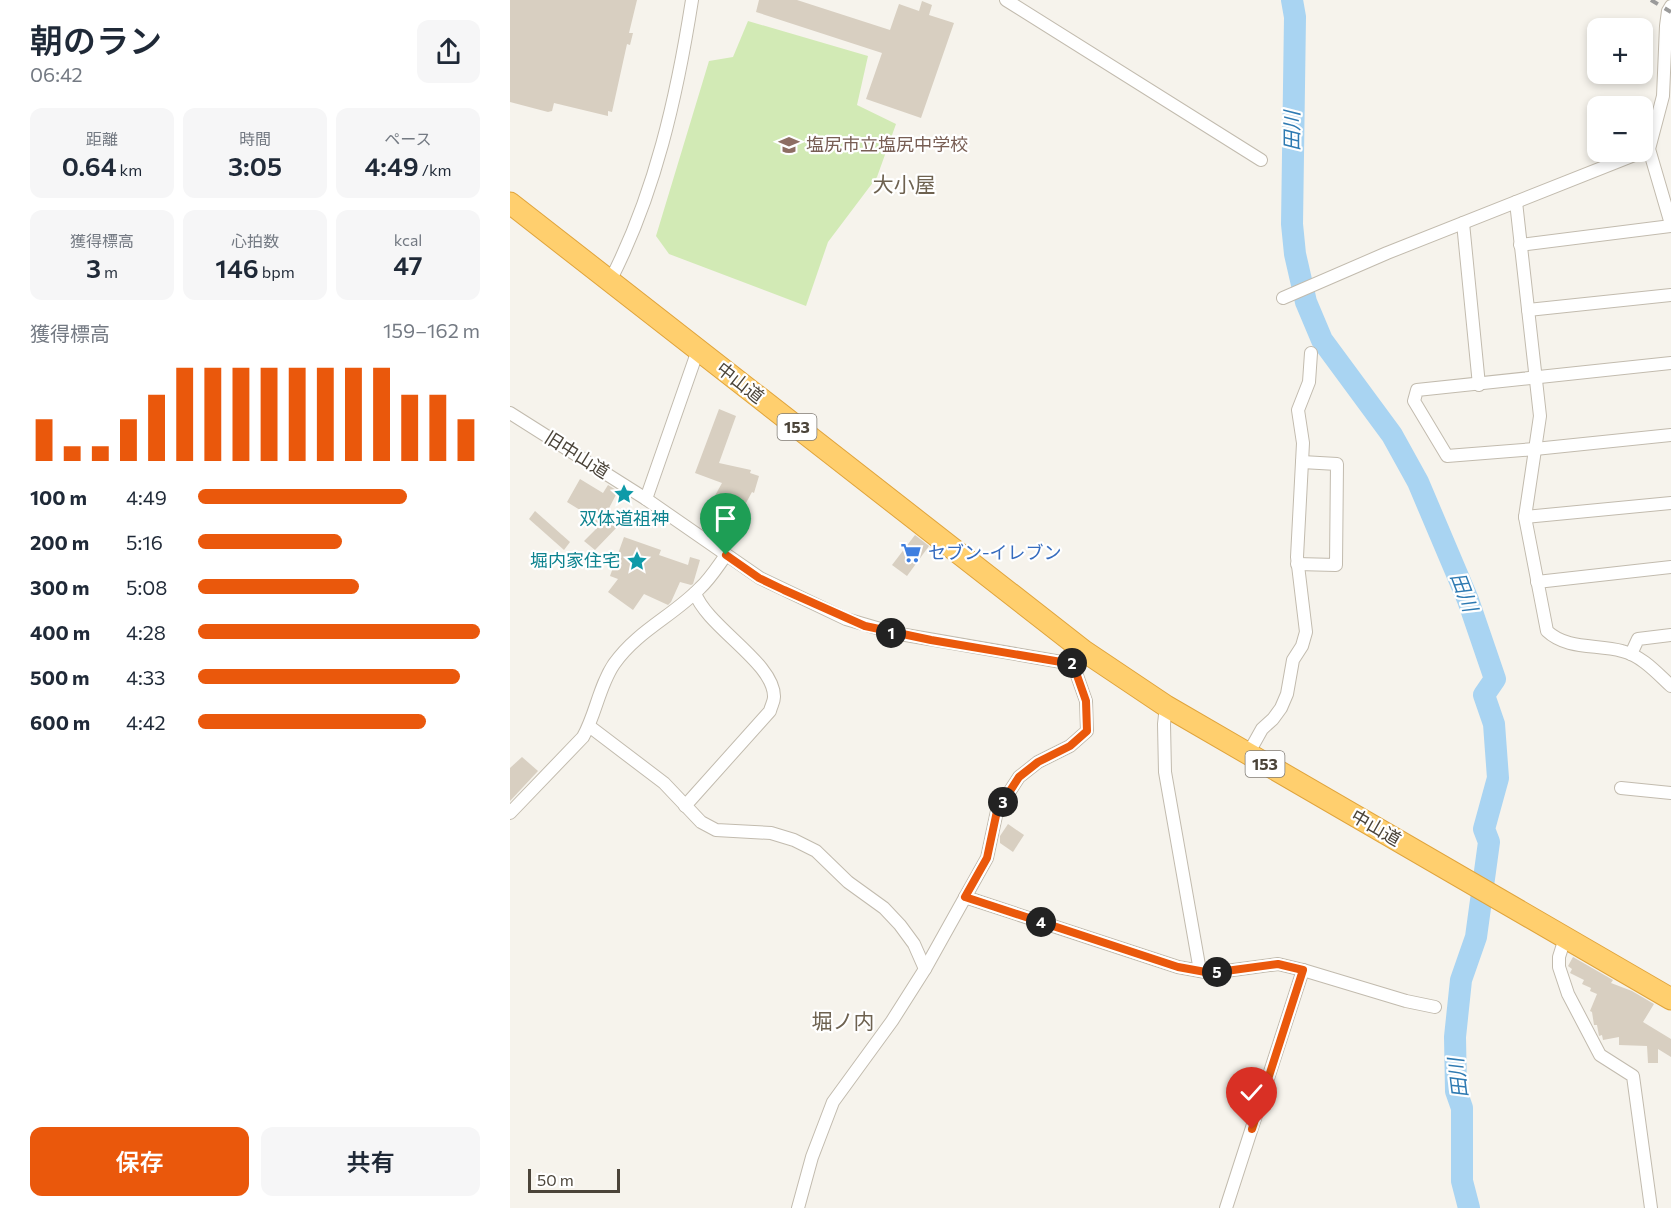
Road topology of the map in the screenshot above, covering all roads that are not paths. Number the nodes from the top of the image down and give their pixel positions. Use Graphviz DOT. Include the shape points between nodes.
graph roads {
  1 [pos="692,0"];
  2 [pos="1006,0"];
  3 [pos="1671,6"];
  4 [pos="1653,127"];
  5 [pos="1261,160"];
  6 [pos="1617,162"];
  7 [pos="1649,162"];
  8 [pos="1516,202"];
  9 [pos="510,203"];
  10 [pos="1463,223"];
  11 [pos="1671,225"];
  12 [pos="1520,245"];
  13 [pos="610,280"];
  14 [pos="1671,295"];
  15 [pos="1285,297"];
  16 [pos="1528,310"];
  17 [pos="698,350"];
  18 [pos="1311,353"];
  19 [pos="1671,363"];
  20 [pos="1537,378"];
  21 [pos="1479,385"];
  22 [pos="514,416"];
  23 [pos="510,430"];
  24 [pos="1671,435"];
  25 [pos="1535,449"];
  26 [pos="1302,462"];
  27 [pos="646,499"];
  28 [pos="1671,503"];
  29 [pos="1526,517"];
  30 [pos="726,555"];
  31 [pos="1298,564"];
  32 [pos="1671,567"];
  33 [pos="1537,582"];
  34 [pos="695,593"];
  35 [pos="1671,635"];
  36 [pos="1631,654"];
  37 [pos="1078,657"];
  38 [pos="1671,686"];
  39 [pos="1166,706"];
  40 [pos="589,726"];
  41 [pos="1248,754"];
  42 [pos="1622,788"];
  43 [pos="1671,793"];
  44 [pos="685,806"];
  45 [pos="510,813"];
  46 [pos="965,897"];
  47 [pos="1565,938"];
  48 [pos="925,969"];
  49 [pos="1303,970"];
  50 [pos="1200,971"];
  51 [pos="1671,999"];
  52 [pos="1435,1007"];
  53 [pos="802,1207"];
  54 [pos="1226,1208"];
  55 [pos="1651,1208"];
  1 -- 13 [label="street" via="666,131 628,246"];
  2 -- 5 [label="street"];
  3 -- 4 [label="street" via="1666,26 1663,96"];
  6 -- 8 [label="street"];
  7 -- 11 [label="street"];
  8 -- 10 [label="street"];
  8 -- 12 [label="street"];
  9 -- 13 [label="highway, 中山道 / 153"];
  10 -- 15 [label="street"];
  10 -- 21 [label="street"];
  11 -- 12 [label="street"];
  12 -- 16 [label="street"];
  13 -- 17 [label="highway, 中山道 / 153"];
  14 -- 16 [label="street"];
  16 -- 20 [label="street"];
  17 -- 27 [label="street"];
  17 -- 37 [label="highway, 中山道 / 153"];
  18 -- 26 [label="street" via="1309,382 1298,410"];
  19 -- 20 [label="street"];
  20 -- 21 [label="street"];
  20 -- 25 [label="street" via="1540,416"];
  21 -- 25 [label="street" via="1417,390 1414,400 1447,456"];
  22 -- 23 [label="street"];
  22 -- 27 [label="street, 旧中山道"];
  24 -- 25 [label="street"];
  25 -- 29 [label="street"];
  26 -- 31 [label="street"];
  26 -- 31 [label="street" via="1337,464 1336,565"];
  27 -- 30 [label="street, 旧中山道"];
  28 -- 29 [label="street"];
  29 -- 33 [label="street"];
  30 -- 34 [label="street"];
  30 -- 37 [label="street, 旧中山道" via="759,578 865,626 931,640"];
  31 -- 41 [label="street" via="1306,632 1293,660 1281,708 1262,729"];
  32 -- 33 [label="street"];
  33 -- 36 [label="street" via="1547,631 1555,638"];
  34 -- 40 [label="street" via="625,651 605,681"];
  34 -- 44 [label="street" via="719,627 759,666 769,681 774,700 770,711"];
  35 -- 36 [label="street" via="1638,639"];
  36 -- 38 [label="street"];
  37 -- 39 [label="highway, 中山道 / 153"];
  37 -- 46 [label="street" via="1087,731 1019,777 997,811 987,858"];
  39 -- 41 [label="highway, 中山道 / 153"];
  39 -- 50 [label="street" via="1165,772"];
  40 -- 44 [label="street" via="664,783"];
  40 -- 45 [label="street" via="584,737"];
  41 -- 47 [label="highway, 中山道 / 153"];
  42 -- 43 [label="street"];
  44 -- 48 [label="street" via="716,830 771,833 816,851 900,925"];
  46 -- 48 [label="street"];
  46 -- 50 [label="street"];
  47 -- 51 [label="highway, 中山道 / 153"];
  47 -- 55 [label="street" via="1559,967 1568,994 1600,1055 1633,1076"];
  48 -- 53 [label="street" via="832,1102 812,1157"];
  49 -- 50 [label="street" via="1278,964"];
  49 -- 52 [label="street"];
  49 -- 54 [label="street"];
}
